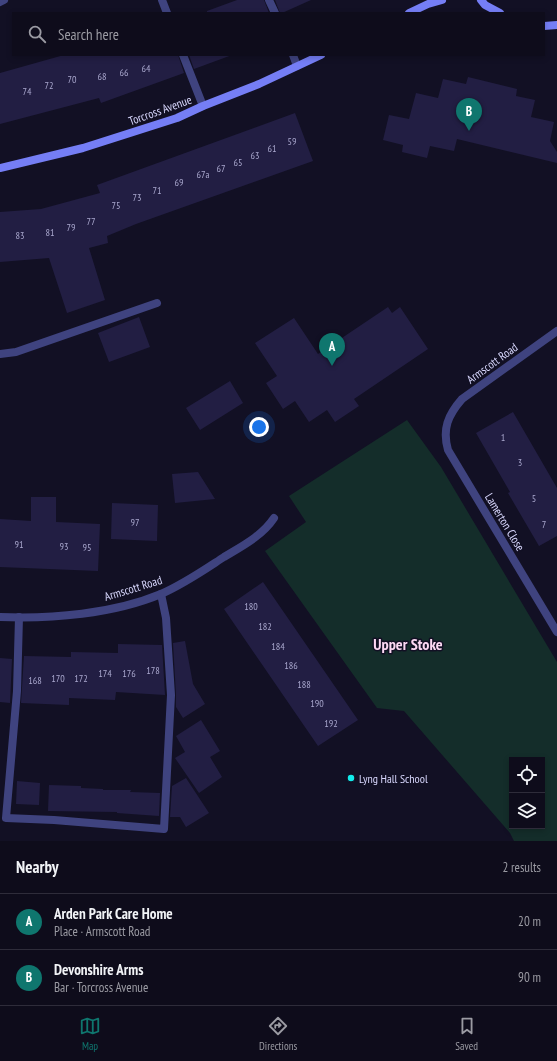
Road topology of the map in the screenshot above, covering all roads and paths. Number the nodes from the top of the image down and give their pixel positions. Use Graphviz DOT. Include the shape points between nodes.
graph roads {
  1 [pos="4,0"];
  2 [pos="162,0"];
  3 [pos="269,0"];
  4 [pos="442,0"];
  5 [pos="481,0"];
  6 [pos="0,2"];
  7 [pos="167,12"];
  8 [pos="275,12"];
  9 [pos="411,12"];
  10 [pos="498,12"];
  11 [pos="557,25"];
  12 [pos="545,26"];
  13 [pos="183,56"];
  14 [pos="293,56"];
  15 [pos="319,56"];
  16 [pos="297,66"];
  17 [pos="203,106"];
  18 [pos="0,168"];
  19 [pos="157,303"];
  20 [pos="557,331"];
  21 [pos="0,354"];
  22 [pos="448,420"];
  23 [pos="274,518"];
  24 [pos="161,594"];
  25 [pos="0,616"];
  26 [pos="18,617"];
  27 [pos="557,632"];
  28 [pos="3,818"];
  1 -- 6 [label="street"];
  2 -- 7 [label="street"];
  3 -- 8 [label="street"];
  4 -- 9 [label="street"];
  5 -- 10 [label="street"];
  11 -- 12 [label="street"];
  13 -- 17 [label="street"];
  14 -- 16 [label="street"];
  15 -- 16 [label="street, Torcross Avenue"];
  16 -- 17 [label="street, Torcross Avenue"];
  17 -- 18 [label="street, Torcross Avenue" via="177,118 83,148"];
  19 -- 21 [label="street" via="16,352"];
  20 -- 22 [label="street, Armscott Road" via="462,399"];
  22 -- 27 [label="street, Lamerton Close" via="448,450"];
  23 -- 24 [label="street, Armscott Road" via="256,537 192,578"];
  24 -- 26 [label="street, Armscott Road" via="84,614"];
  24 -- 28 [label="street" via="170,657 171,695 164,829"];
  25 -- 26 [label="street, Armscott Road"];
  26 -- 28 [label="street" via="17,691"];
}
